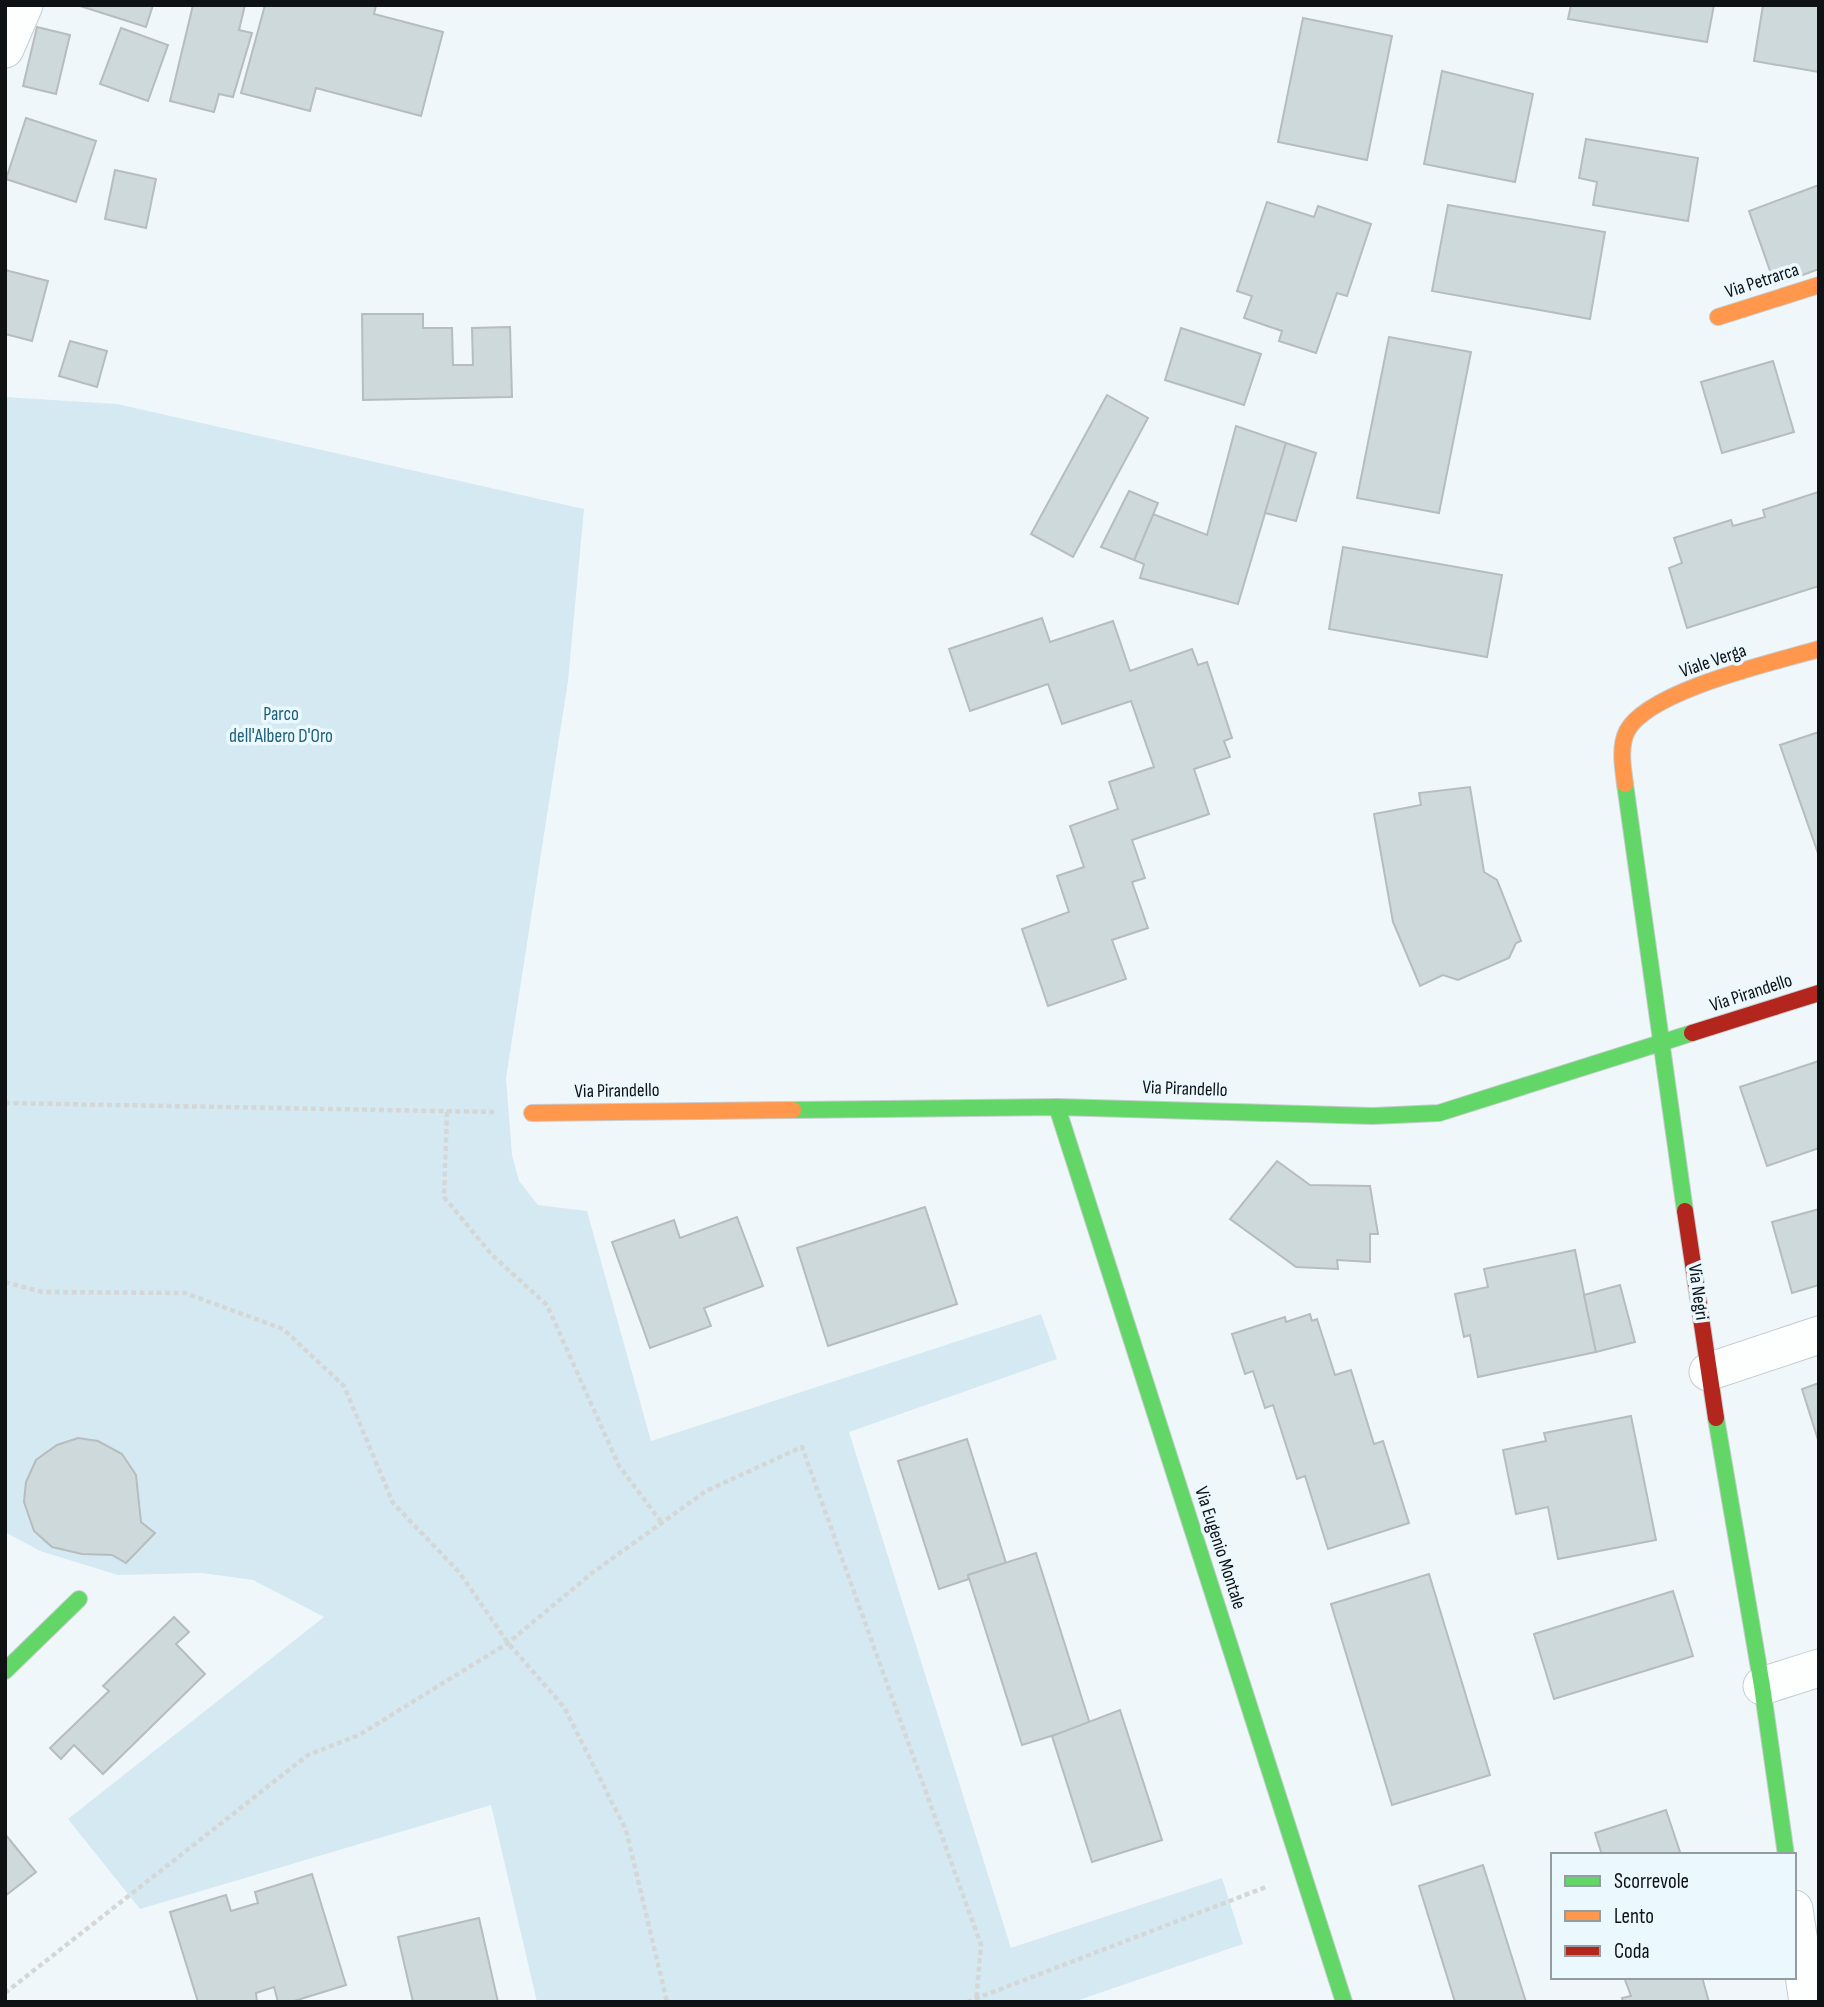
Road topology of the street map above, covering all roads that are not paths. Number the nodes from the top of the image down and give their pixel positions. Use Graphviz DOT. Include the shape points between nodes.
graph roads {
  1 [pos="24,5"];
  2 [pos="5,49"];
  3 [pos="1819,285"];
  4 [pos="1718,317"];
  5 [pos="1819,649"];
  6 [pos="1628,729"];
  7 [pos="1819,993"];
  8 [pos="1664,1042"];
  9 [pos="1057,1107"];
  10 [pos="532,1113"];
  11 [pos="1819,1335"];
  12 [pos="1708,1372"];
  13 [pos="79,1600"];
  14 [pos="1819,1668"];
  15 [pos="5,1671"];
  16 [pos="1762,1686"];
  17 [pos="1786,1853"];
  18 [pos="1796,1922"];
  19 [pos="1343,2002"];
  20 [pos="1808,2002"];
  1 -- 2 [label="street"];
  3 -- 4 [label="street, Via Petrarca"];
  5 -- 6 [label="street, Viale Verga" via="1676,695 1653,706"];
  6 -- 8 [label="street, Via Negri" via="1622,760 1624,783"];
  7 -- 8 [label="street, Via Pirandello"];
  8 -- 9 [label="street, Via Pirandello" via="1439,1113 1373,1116"];
  8 -- 12 [label="street, Via Negri"];
  9 -- 10 [label="street, Via Pirandello"];
  9 -- 19 [label="street, Via Eugenio Montale"];
  11 -- 12 [label="street"];
  12 -- 16 [label="street, Via Negri"];
  13 -- 15 [label="street"];
  14 -- 16 [label="street"];
  16 -- 17 [label="street, Via Negri"];
  18 -- 20 [label="street"];
}
